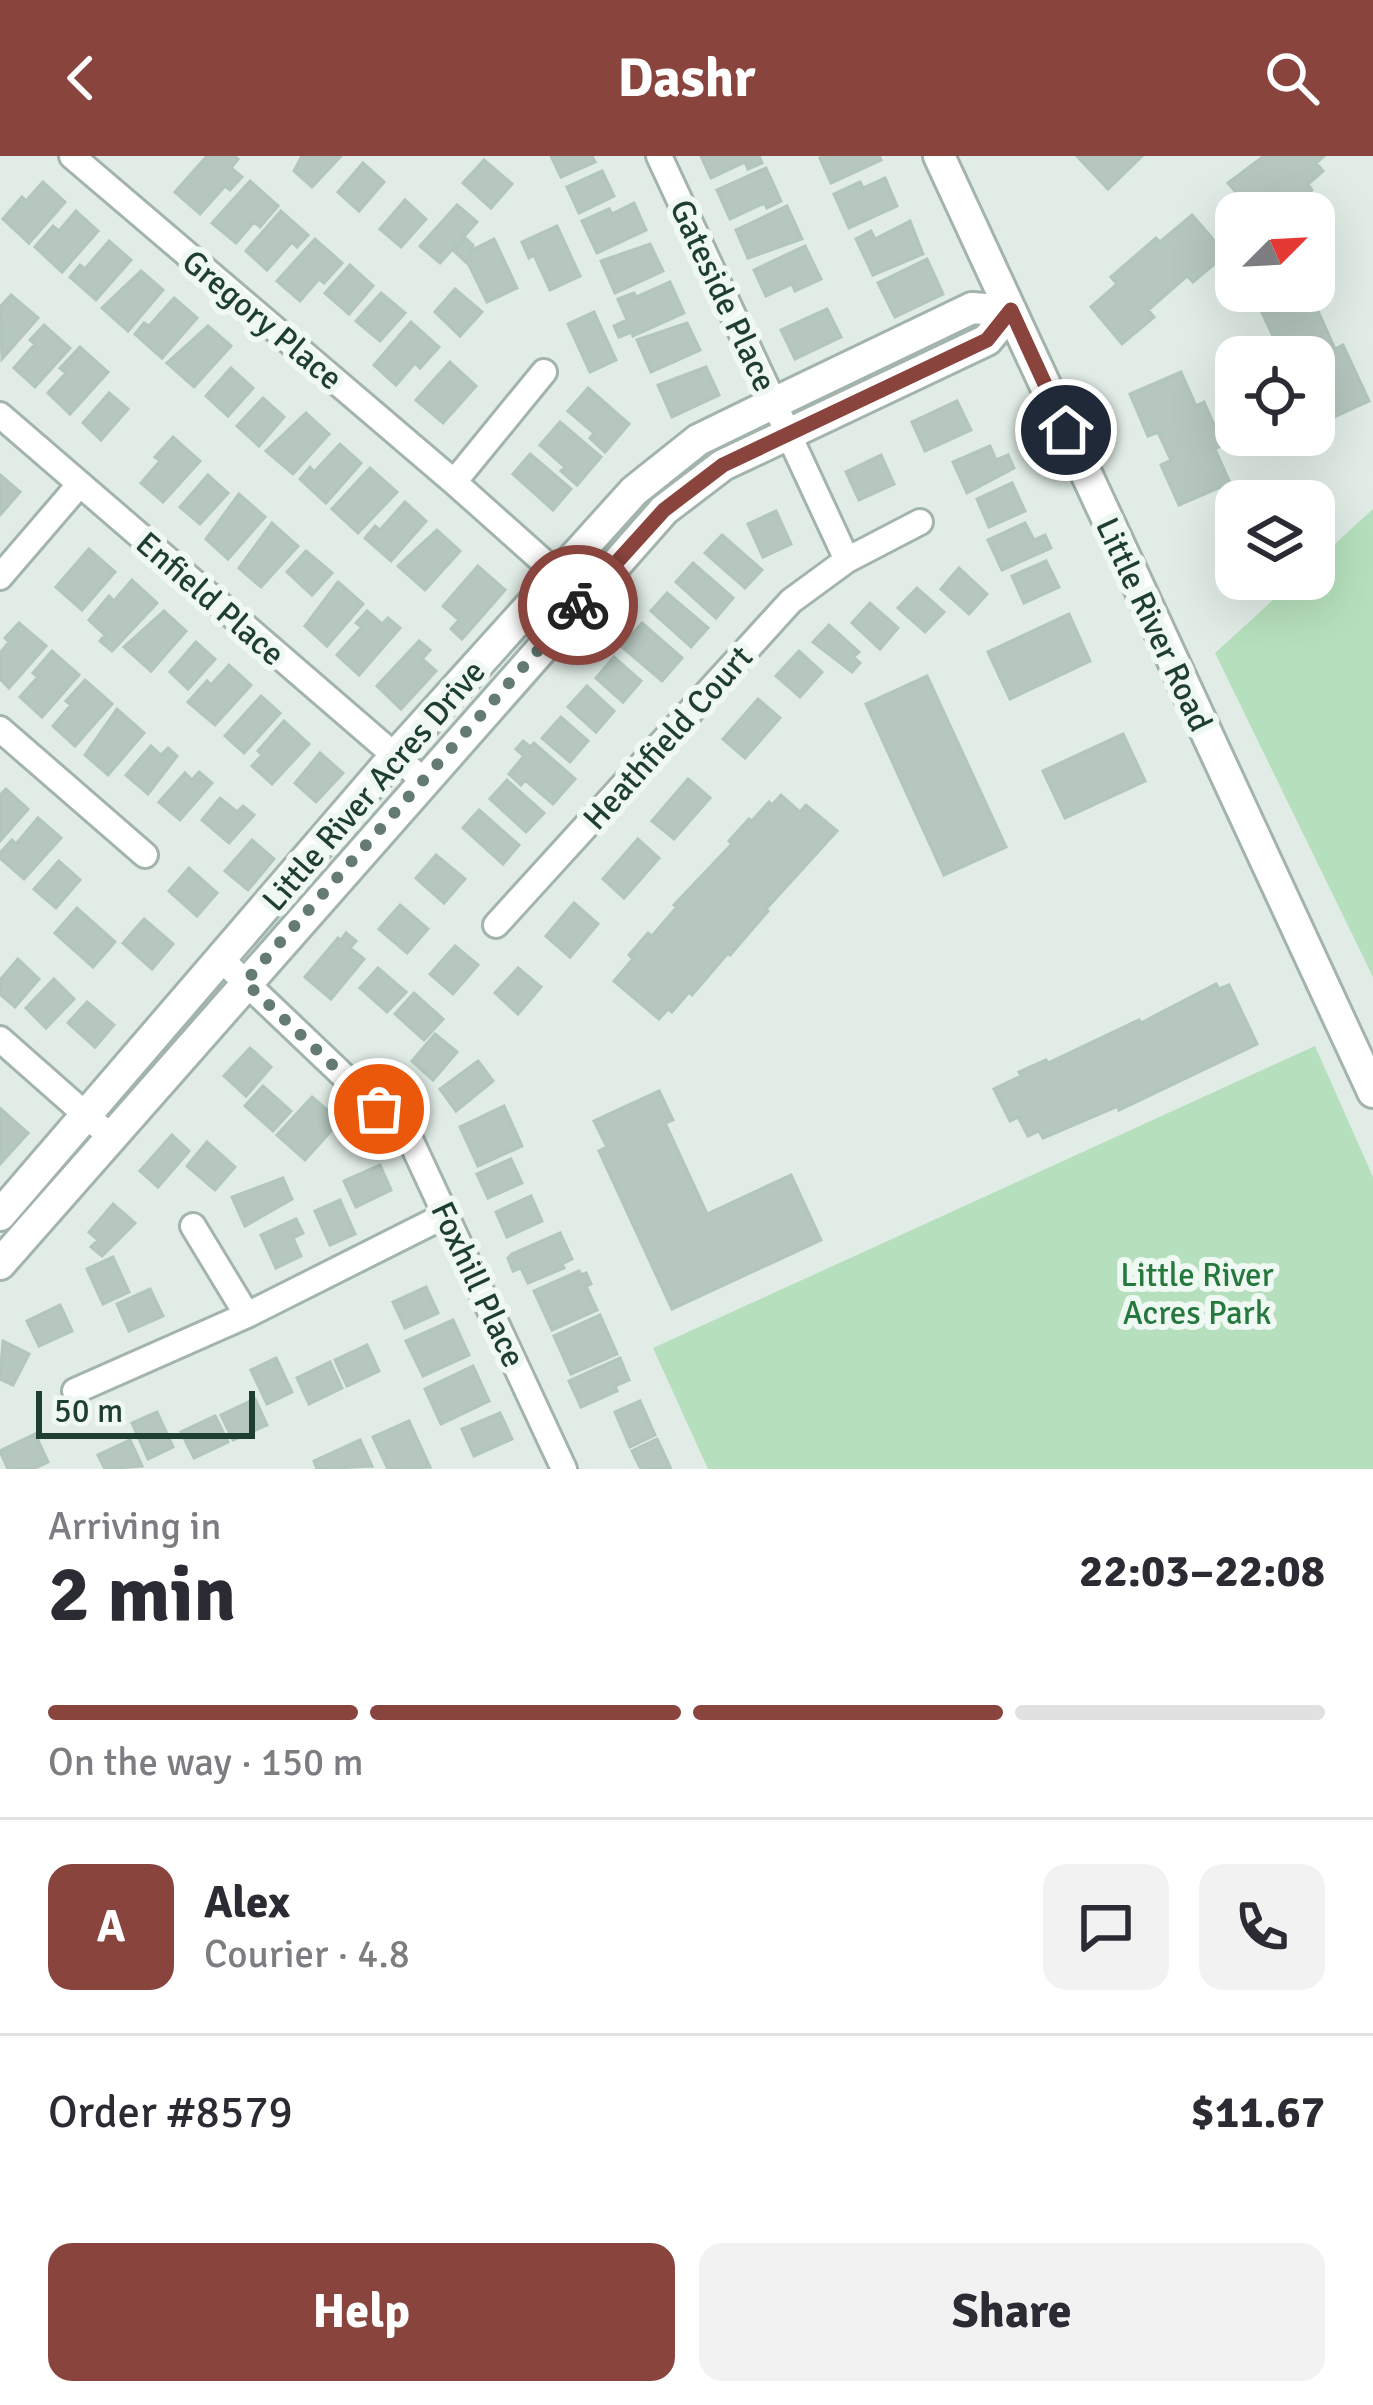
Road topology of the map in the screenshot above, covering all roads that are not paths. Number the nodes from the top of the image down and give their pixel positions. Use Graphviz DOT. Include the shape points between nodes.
graph roads {
  1 [pos="72,156"];
  2 [pos="659,156"];
  3 [pos="939,156"];
  4 [pos="1011,310"];
  5 [pos="544,372"];
  6 [pos="774,403"];
  7 [pos="0,415"];
  8 [pos="789,434"];
  9 [pos="454,482"];
  10 [pos="79,484"];
  11 [pos="920,522"];
  12 [pos="847,560"];
  13 [pos="556,576"];
  14 [pos="0,577"];
  15 [pos="584,598"];
  16 [pos="0,729"];
  17 [pos="395,756"];
  18 [pos="423,780"];
  19 [pos="145,855"];
  20 [pos="496,925"];
  21 [pos="222,960"];
  22 [pos="245,982"];
  23 [pos="0,1040"];
  24 [pos="1373,1092"];
  25 [pos="85,1114"];
  26 [pos="111,1137"];
  27 [pos="448,1214"];
  28 [pos="0,1216"];
  29 [pos="193,1226"];
  30 [pos="0,1264"];
  31 [pos="247,1315"];
  32 [pos="75,1391"];
  33 [pos="564,1469"];
  1 -- 9 [label="street, Gregory Place"];
  2 -- 6 [label="street, Gateside Place"];
  3 -- 4 [label="street, Little River Road"];
  4 -- 6 [label="street, Little River Acres Drive" via="972,308"];
  4 -- 8 [label="street, Little River Acres Drive" via="987,340"];
  4 -- 24 [label="street, Little River Road"];
  5 -- 9 [label="street"];
  6 -- 8 [label="street, Gateside Place"];
  6 -- 13 [label="street, Little River Acres Drive" via="698,440 650,478"];
  7 -- 10 [label="street, Enfield Place"];
  8 -- 12 [label="street"];
  8 -- 15 [label="street, Little River Acres Drive" via="723,465 664,510"];
  9 -- 13 [label="street, Gregory Place"];
  10 -- 14 [label="street"];
  10 -- 17 [label="street, Enfield Place"];
  11 -- 12 [label="street, Heathfield Court"];
  12 -- 20 [label="street, Heathfield Court" via="790,601"];
  13 -- 15 [label="street, Gregory Place"];
  13 -- 17 [label="street, Little River Acres Drive"];
  15 -- 18 [label="street, Little River Acres Drive"];
  16 -- 19 [label="street"];
  17 -- 18 [label="street, Enfield Place"];
  17 -- 21 [label="street, Little River Acres Drive"];
  18 -- 22 [label="street, Little River Acres Drive"];
  21 -- 22 [label="street, Foxhill Place"];
  21 -- 25 [label="street, Little River Acres Drive"];
  22 -- 26 [label="street, Little River Acres Drive"];
  22 -- 27 [label="street, Foxhill Place" via="410,1139"];
  23 -- 25 [label="street"];
  25 -- 26 [label="street"];
  25 -- 28 [label="street, Little River Acres Drive"];
  26 -- 30 [label="street, Little River Acres Drive"];
  27 -- 31 [label="street"];
  27 -- 33 [label="street, Foxhill Place"];
  29 -- 31 [label="street"];
  31 -- 32 [label="street"];
}
